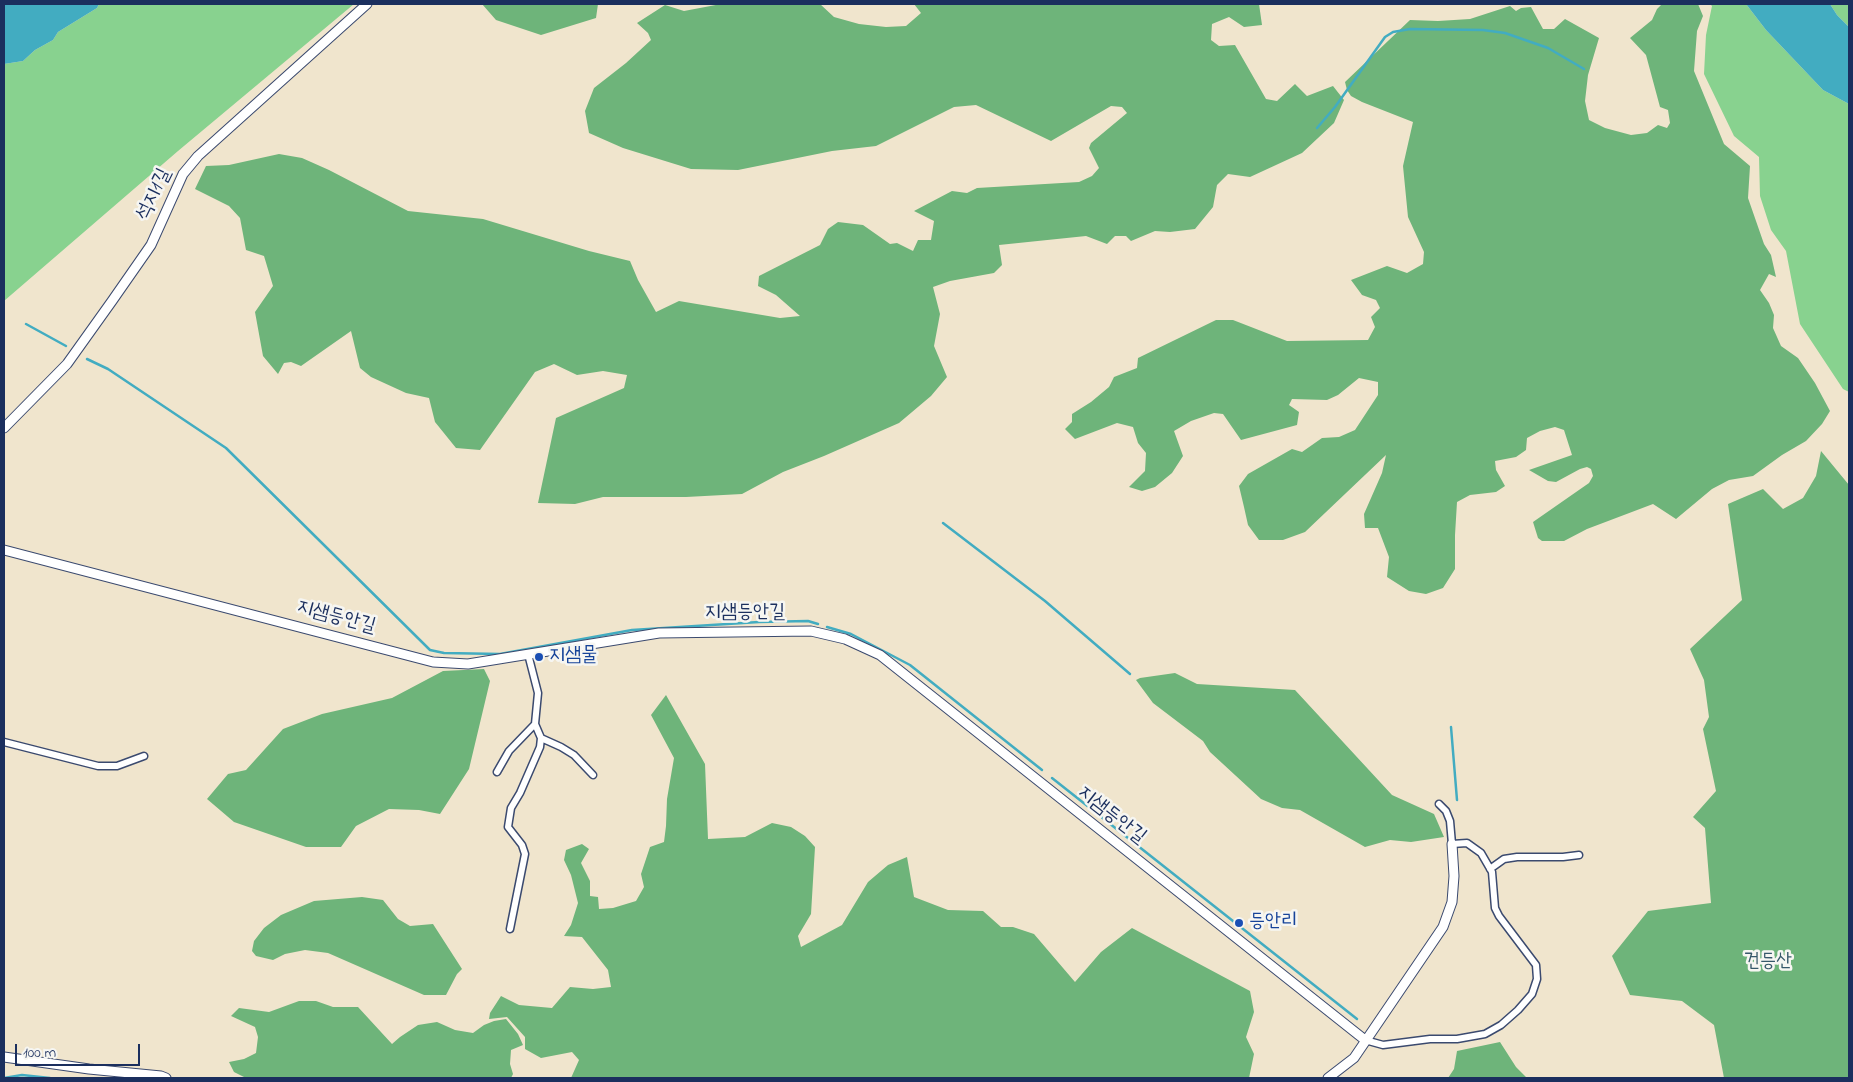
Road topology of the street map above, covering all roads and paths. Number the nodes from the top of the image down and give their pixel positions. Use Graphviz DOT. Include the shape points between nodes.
graph roads {
  1 [pos="367,4"];
  2 [pos="4,428"];
  3 [pos="4,550"];
  4 [pos="528,654"];
  5 [pos="535,724"];
  6 [pos="541,738"];
  7 [pos="4,742"];
  8 [pos="144,756"];
  9 [pos="497,772"];
  10 [pos="593,775"];
  11 [pos="1438,804"];
  12 [pos="1452,844"];
  13 [pos="1579,854"];
  14 [pos="1490,869"];
  15 [pos="510,929"];
  16 [pos="1365,1040"];
  17 [pos="4,1056"];
  18 [pos="166,1078"];
  19 [pos="1328,1078"];
  1 -- 2 [label="street, 석지1길" via="198,156 183,174 151,245 112,301 67,364"];
  3 -- 4 [label="street, 지샘등안길" via="433,662 468,664"];
  4 -- 5 [label="street" via="538,693"];
  4 -- 16 [label="street, 지샘등안길" via="659,633 811,631 845,639 880,655"];
  5 -- 6 [label="street"];
  5 -- 9 [label="street" via="510,750"];
  6 -- 10 [label="street" via="574,755"];
  6 -- 15 [label="street" via="540,748 511,808 508,827 525,854"];
  7 -- 8 [label="street" via="98,766 117,766"];
  11 -- 12 [label="street" via="1450,821"];
  12 -- 14 [label="street, 지샘등안길" via="1467,842 1481,853"];
  12 -- 16 [label="street" via="1452,902 1443,927"];
  13 -- 14 [label="street" via="1504,859"];
  14 -- 16 [label="street, 지샘등안길" via="1495,908 1536,965 1532,994 1501,1026 1485,1034 1383,1045"];
  16 -- 19 [label="street" via="1354,1058"];
  17 -- 18 [label="street"];
}
